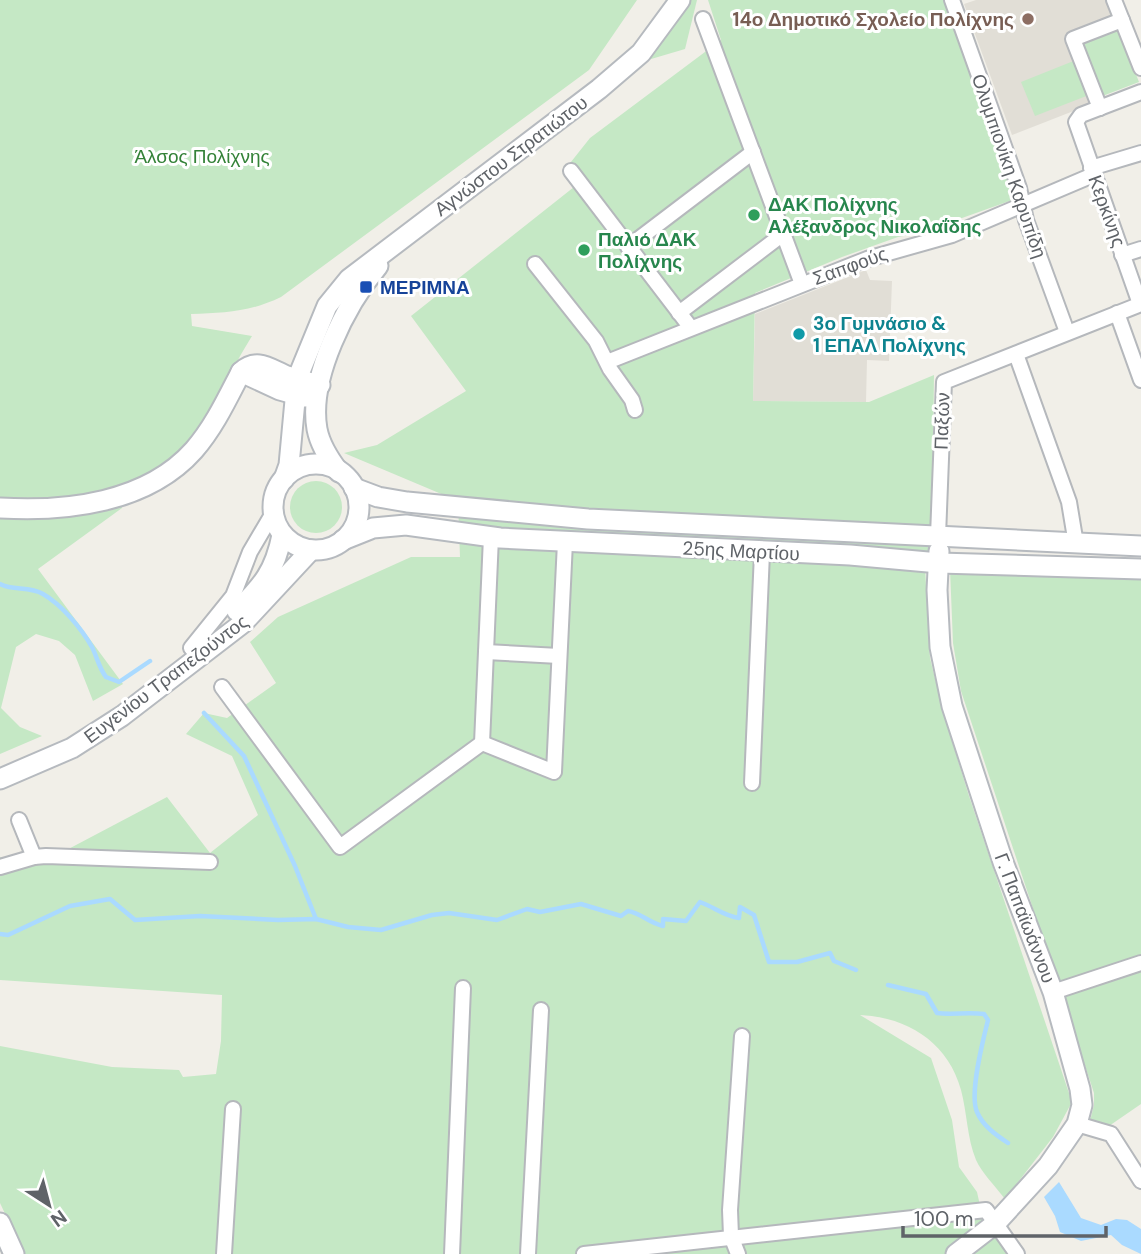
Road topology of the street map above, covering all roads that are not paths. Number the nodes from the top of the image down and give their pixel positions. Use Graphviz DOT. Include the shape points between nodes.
graph roads {
  1 [pos="665,0"];
  2 [pos="680,0"];
  3 [pos="952,0"];
  4 [pos="1114,0"];
  5 [pos="703,19"];
  6 [pos="1122,20"];
  7 [pos="1141,68"];
  8 [pos="618,71"];
  9 [pos="1141,92"];
  10 [pos="1100,108"];
  11 [pos="753,152"];
  12 [pos="1141,153"];
  13 [pos="571,171"];
  14 [pos="1092,171"];
  15 [pos="1023,203"];
  16 [pos="783,234"];
  17 [pos="401,239"];
  18 [pos="628,247"];
  19 [pos="1141,248"];
  20 [pos="1122,255"];
  21 [pos="535,264"];
  22 [pos="802,284"];
  23 [pos="1140,304"];
  24 [pos="679,313"];
  25 [pos="1117,313"];
  26 [pos="691,328"];
  27 [pos="1067,332"];
  28 [pos="1016,354"];
  29 [pos="607,362"];
  30 [pos="1141,380"];
  31 [pos="296,387"];
  32 [pos="318,393"];
  33 [pos="635,410"];
  34 [pos="339,471"];
  35 [pos="284,479"];
  36 [pos="354,488"];
  37 [pos="0,508"];
  38 [pos="273,513"];
  39 [pos="282,534"];
  40 [pos="938,536"];
  41 [pos="491,537"];
  42 [pos="344,540"];
  43 [pos="565,542"];
  44 [pos="1076,544"];
  45 [pos="1141,545"];
  46 [pos="311,550"];
  47 [pos="762,552"];
  48 [pos="939,562"];
  49 [pos="1141,569"];
  50 [pos="191,648"];
  51 [pos="486,652"];
  52 [pos="559,656"];
  53 [pos="222,687"];
  54 [pos="482,743"];
  55 [pos="0,766"];
  56 [pos="0,779"];
  57 [pos="752,783"];
  58 [pos="19,820"];
  59 [pos="34,857"];
  60 [pos="210,862"];
  61 [pos="0,867"];
  62 [pos="1141,962"];
  63 [pos="463,988"];
  64 [pos="1052,992"];
  65 [pos="541,1010"];
  66 [pos="742,1036"];
  67 [pos="233,1109"];
  68 [pos="1077,1124"];
  69 [pos="1141,1181"];
  70 [pos="0,1223"];
  71 [pos="995,1224"];
  72 [pos="731,1237"];
  73 [pos="14,1254"];
  74 [pos="224,1254"];
  75 [pos="452,1254"];
  76 [pos="528,1254"];
  77 [pos="584,1254"];
  78 [pos="738,1254"];
  79 [pos="956,1254"];
  80 [pos="1017,1254"];
  1 -- 8 [label="street, Αγνώστου Στρατιώτου"];
  2 -- 8 [label="street, Αγνώστου Στρατιώτου" via="641,53"];
  3 -- 15 [label="street, Ολυμπιονίκη Καρυπίδη"];
  4 -- 6 [label="street"];
  5 -- 11 [label="street"];
  6 -- 7 [label="street"];
  6 -- 10 [label="street" via="1073,39"];
  8 -- 17 [label="street, Αγνώστου Στρατιώτου"];
  9 -- 10 [label="street"];
  10 -- 14 [label="street, Κερκίνης" via="1077,118"];
  11 -- 16 [label="street"];
  11 -- 18 [label="street"];
  12 -- 14 [label="street, Σαπφούς"];
  13 -- 18 [label="street"];
  14 -- 15 [label="street, Σαπφούς"];
  14 -- 20 [label="street, Κερκίνης"];
  15 -- 22 [label="street, Σαπφούς" via="943,238 892,250"];
  15 -- 27 [label="street, Ολυμπιονίκη Καρυπίδη"];
  16 -- 22 [label="street"];
  16 -- 24 [label="street"];
  17 -- 31 [label="street, Αγνώστου Στρατιώτου" via="349,279 327,306"];
  17 -- 32 [label="street, Αγνώστου Στρατιώτου" via="345,315"];
  18 -- 24 [label="street"];
  19 -- 20 [label="street"];
  20 -- 23 [label="street, Κερκίνης"];
  21 -- 29 [label="street" via="596,341"];
  22 -- 26 [label="street, Σαπφούς"];
  23 -- 25 [label="street"];
  24 -- 26 [label="street"];
  25 -- 27 [label="street"];
  25 -- 30 [label="street"];
  26 -- 29 [label="street, Σαπφούς"];
  27 -- 28 [label="street"];
  28 -- 40 [label="street, Παξών" via="944,382"];
  28 -- 44 [label="street" via="1069,502"];
  29 -- 33 [label="street"];
  31 -- 32 [label="street"];
  31 -- 35 [label="street"];
  31 -- 37 [label="street" via="241,372 201,442 164,475 87,504 57,509"];
  32 -- 34 [label="street" via="317,431"];
  34 -- 35 [label="street" via="316,465 293,471"];
  34 -- 36 [label="street"];
  35 -- 38 [label="street" via="277,489"];
  36 -- 40 [label="street, 25ης Μαρτίου" via="407,502 588,519"];
  36 -- 42 [label="street" via="358,516"];
  38 -- 39 [label="street"];
  38 -- 50 [label="street" via="250,552 233,596"];
  39 -- 46 [label="street"];
  39 -- 50 [label="street, Ευγενίου Τραπεζούντος" via="276,562 262,584"];
  40 -- 44 [label="street, 25ης Μαρτίου"];
  40 -- 48 [label="street, Γ. Παπαϊωάννου"];
  41 -- 42 [label="street, 25ης Μαρτίου" via="389,526"];
  41 -- 43 [label="street, 25ης Μαρτίου"];
  41 -- 51 [label="street"];
  42 -- 46 [label="street"];
  43 -- 47 [label="street, 25ης Μαρτίου"];
  43 -- 52 [label="street"];
  44 -- 45 [label="street, 25ης Μαρτίου"];
  46 -- 56 [label="street, Ευγενίου Τραπεζούντος" via="243,623 122,716 72,748"];
  47 -- 48 [label="street, 25ης Μαρτίου"];
  47 -- 57 [label="street"];
  48 -- 49 [label="street, 25ης Μαρτίου"];
  48 -- 64 [label="street, Γ. Παπαϊωάννου" via="940,648 950,698"];
  50 -- 55 [label="street, Ευγενίου Τραπεζούντος" via="85,728"];
  51 -- 52 [label="street"];
  51 -- 54 [label="street"];
  52 -- 54 [label="street" via="554,772"];
  53 -- 54 [label="street" via="340,847"];
  58 -- 59 [label="street"];
  59 -- 60 [label="street"];
  59 -- 61 [label="street"];
  62 -- 64 [label="street"];
  63 -- 75 [label="street"];
  64 -- 68 [label="street, Γ. Παπαϊωάννου" via="1080,1088"];
  65 -- 76 [label="street"];
  66 -- 72 [label="street"];
  67 -- 74 [label="street"];
  68 -- 69 [label="street" via="1111,1134"];
  68 -- 71 [label="street, Γ. Παπαϊωάννου" via="1048,1166"];
  70 -- 73 [label="street"];
  71 -- 72 [label="street" via="986,1210"];
  71 -- 79 [label="street, Γ. Παπαϊωάννου"];
  71 -- 80 [label="street"];
  72 -- 77 [label="street"];
  72 -- 78 [label="street"];
}
